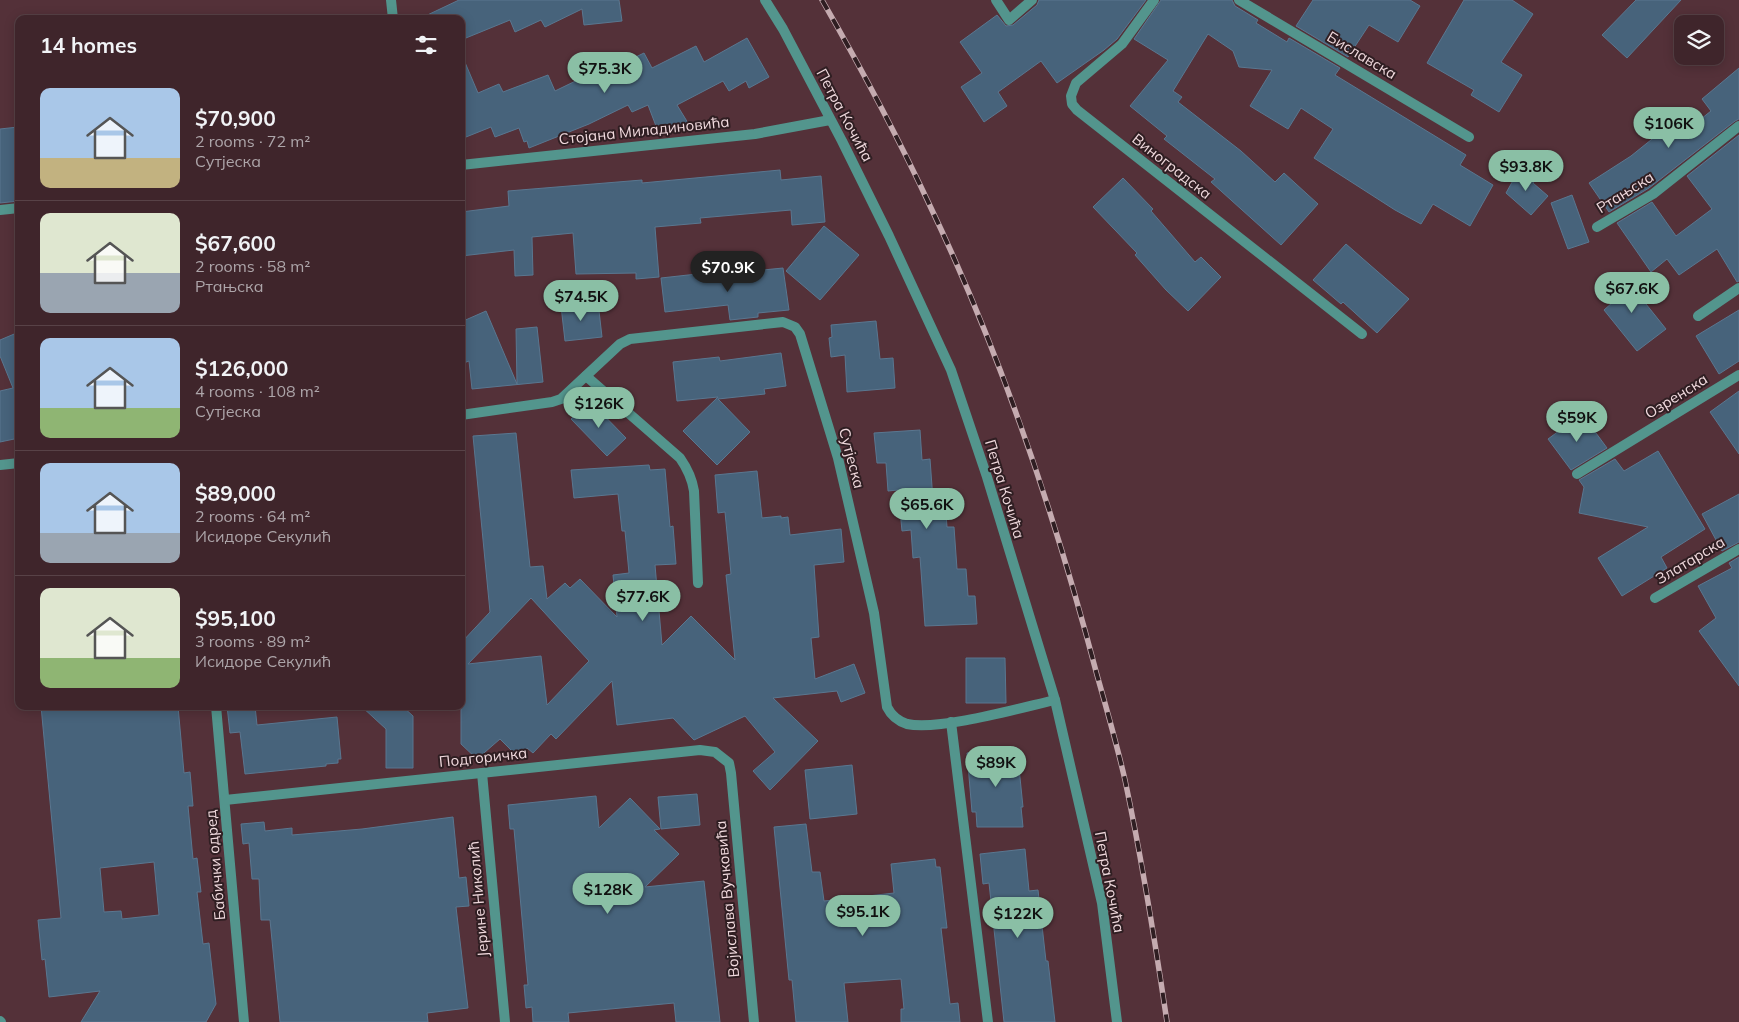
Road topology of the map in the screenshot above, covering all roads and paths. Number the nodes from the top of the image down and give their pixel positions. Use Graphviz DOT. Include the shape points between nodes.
graph roads {
  1 [pos="391,0"];
  2 [pos="765,0"];
  3 [pos="996,0"];
  4 [pos="1032,0"];
  5 [pos="1154,0"];
  6 [pos="1239,0"];
  7 [pos="393,15"];
  8 [pos="830,120"];
  9 [pos="1739,126"];
  10 [pos="1469,137"];
  11 [pos="465,165"];
  12 [pos="15,208"];
  13 [pos="0,210"];
  14 [pos="1597,227"];
  15 [pos="1739,288"];
  16 [pos="1698,316"];
  17 [pos="1362,334"];
  18 [pos="1739,375"];
  19 [pos="586,376"];
  20 [pos="465,414"];
  21 [pos="15,463"];
  22 [pos="0,465"];
  23 [pos="1577,474"];
  24 [pos="1739,549"];
  25 [pos="698,583"];
  26 [pos="1655,598"];
  27 [pos="1055,700"];
  28 [pos="216,710"];
  29 [pos="951,722"];
  30 [pos="482,772"];
  31 [pos="731,773"];
  32 [pos="225,800"];
  33 [pos="244,1022"];
  34 [pos="505,1022"];
  35 [pos="754,1022"];
  36 [pos="988,1022"];
  37 [pos="1117,1022"];
  1 -- 7 [label="street"];
  2 -- 8 [label="street, Петра Кочића"];
  3 -- 4 [label="street" via="1009,20"];
  5 -- 17 [label="street, Виноградска" via="1122,44 1076,83 1072,104"];
  6 -- 10 [label="street, Биславска"];
  8 -- 11 [label="street, Стојана Миладиновића" via="755,134"];
  8 -- 27 [label="street, Петра Кочића" via="889,236 951,370"];
  9 -- 14 [label="street, Ртањска" via="1653,194"];
  12 -- 13 [label="street"];
  15 -- 16 [label="street"];
  18 -- 23 [label="street, Озренска"];
  19 -- 20 [label="street, Сутјеска" via="569,393 552,402"];
  19 -- 25 [label="street" via="686,466 694,491"];
  19 -- 29 [label="street, Сутјеска" via="616,347 630,339 782,322 795,327 800,334 838,458 874,613 887,707 890,713 906,723"];
  21 -- 22 [label="street"];
  24 -- 26 [label="street, Златарска"];
  27 -- 29 [label="street, Сутјеска"];
  27 -- 37 [label="street, Петра Кочића" via="1102,903"];
  28 -- 32 [label="street, Бабички одред"];
  29 -- 36 [label="street"];
  30 -- 31 [label="street, Подгоричка" via="709,750 729,763"];
  30 -- 32 [label="street, Подгоричка"];
  30 -- 34 [label="street, Јерине Николић"];
  31 -- 35 [label="street, Војислава Вучковића"];
  32 -- 33 [label="street, Бабички одред"];
}
